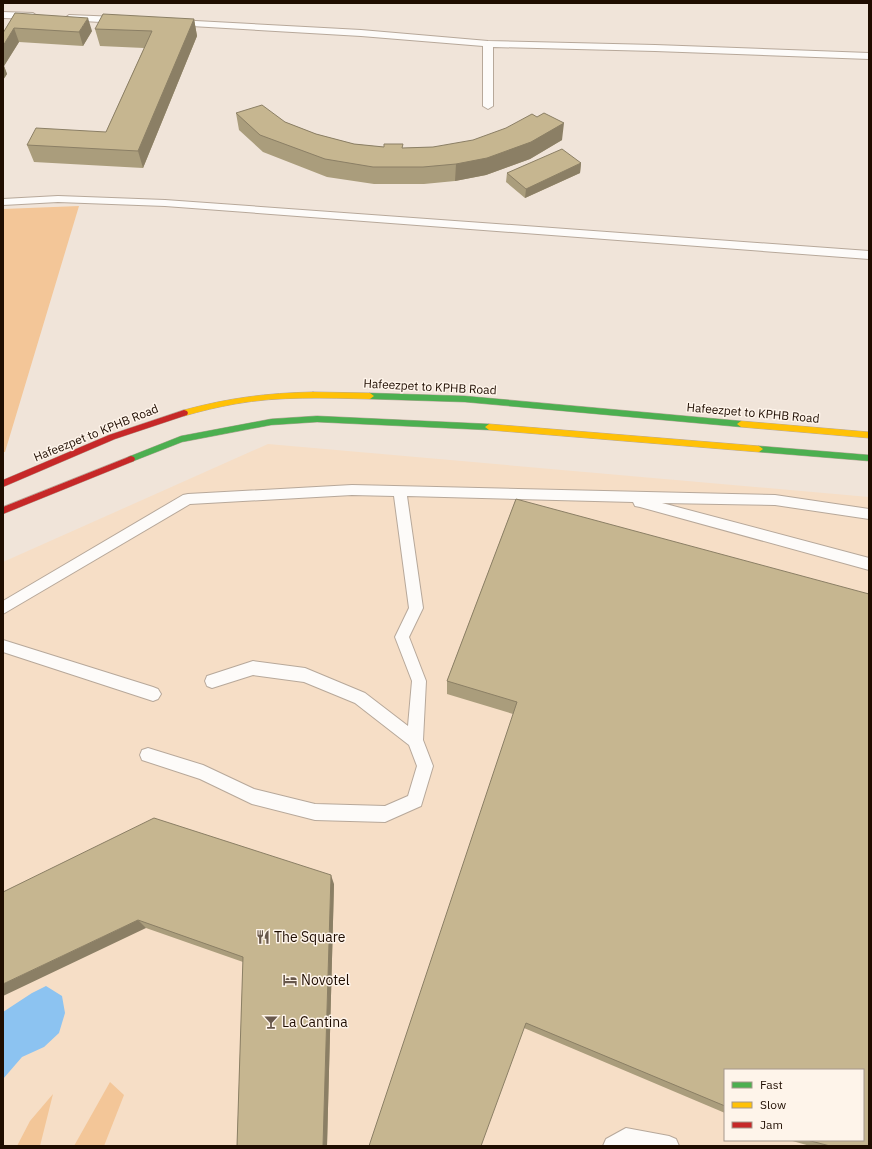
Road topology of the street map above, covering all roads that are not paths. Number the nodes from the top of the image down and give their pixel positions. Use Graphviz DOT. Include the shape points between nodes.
graph roads {
  1 [pos="3,15"];
  2 [pos="41,16"];
  3 [pos="63,17"];
  4 [pos="125,20"];
  5 [pos="165,22"];
  6 [pos="488,44"];
  7 [pos="869,56"];
  8 [pos="488,106"];
  9 [pos="3,202"];
  10 [pos="869,256"];
  11 [pos="869,435"];
  12 [pos="869,458"];
  13 [pos="3,484"];
  14 [pos="400,491"];
  15 [pos="617,496"];
  16 [pos="3,511"];
  17 [pos="869,514"];
  18 [pos="869,564"];
  19 [pos="3,608"];
  20 [pos="3,646"];
  21 [pos="212,681"];
  22 [pos="153,694"];
  23 [pos="415,740"];
  24 [pos="148,755"];
  25 [pos="613,1146"];
  26 [pos="669,1146"];
  1 -- 2 [label="lane"];
  3 -- 4 [label="lane"];
  5 -- 6 [label="lane" via="361,33"];
  6 -- 7 [label="lane"];
  6 -- 8 [label="lane"];
  9 -- 10 [label="lane" via="58,199 165,203"];
  11 -- 13 [label="main road, Hafeezpet to KPHB Road" via="465,399 322,395 270,397 218,404 167,418 112,437"];
  12 -- 16 [label="main road" via="471,425 317,419 279,421 181,439"];
  14 -- 15 [label="lane"];
  14 -- 19 [label="lane" via="352,490 188,499"];
  14 -- 23 [label="lane" via="416,608 402,637 419,681"];
  15 -- 17 [label="lane" via="775,500"];
  15 -- 18 [label="lane"];
  20 -- 22 [label="lane"];
  21 -- 23 [label="lane" via="253,668 305,675 360,698"];
  23 -- 24 [label="lane" via="426,766 415,801 386,814 314,812 252,796 203,772"];
  25 -- 26 [label="lane" via="626,1138"];
}
